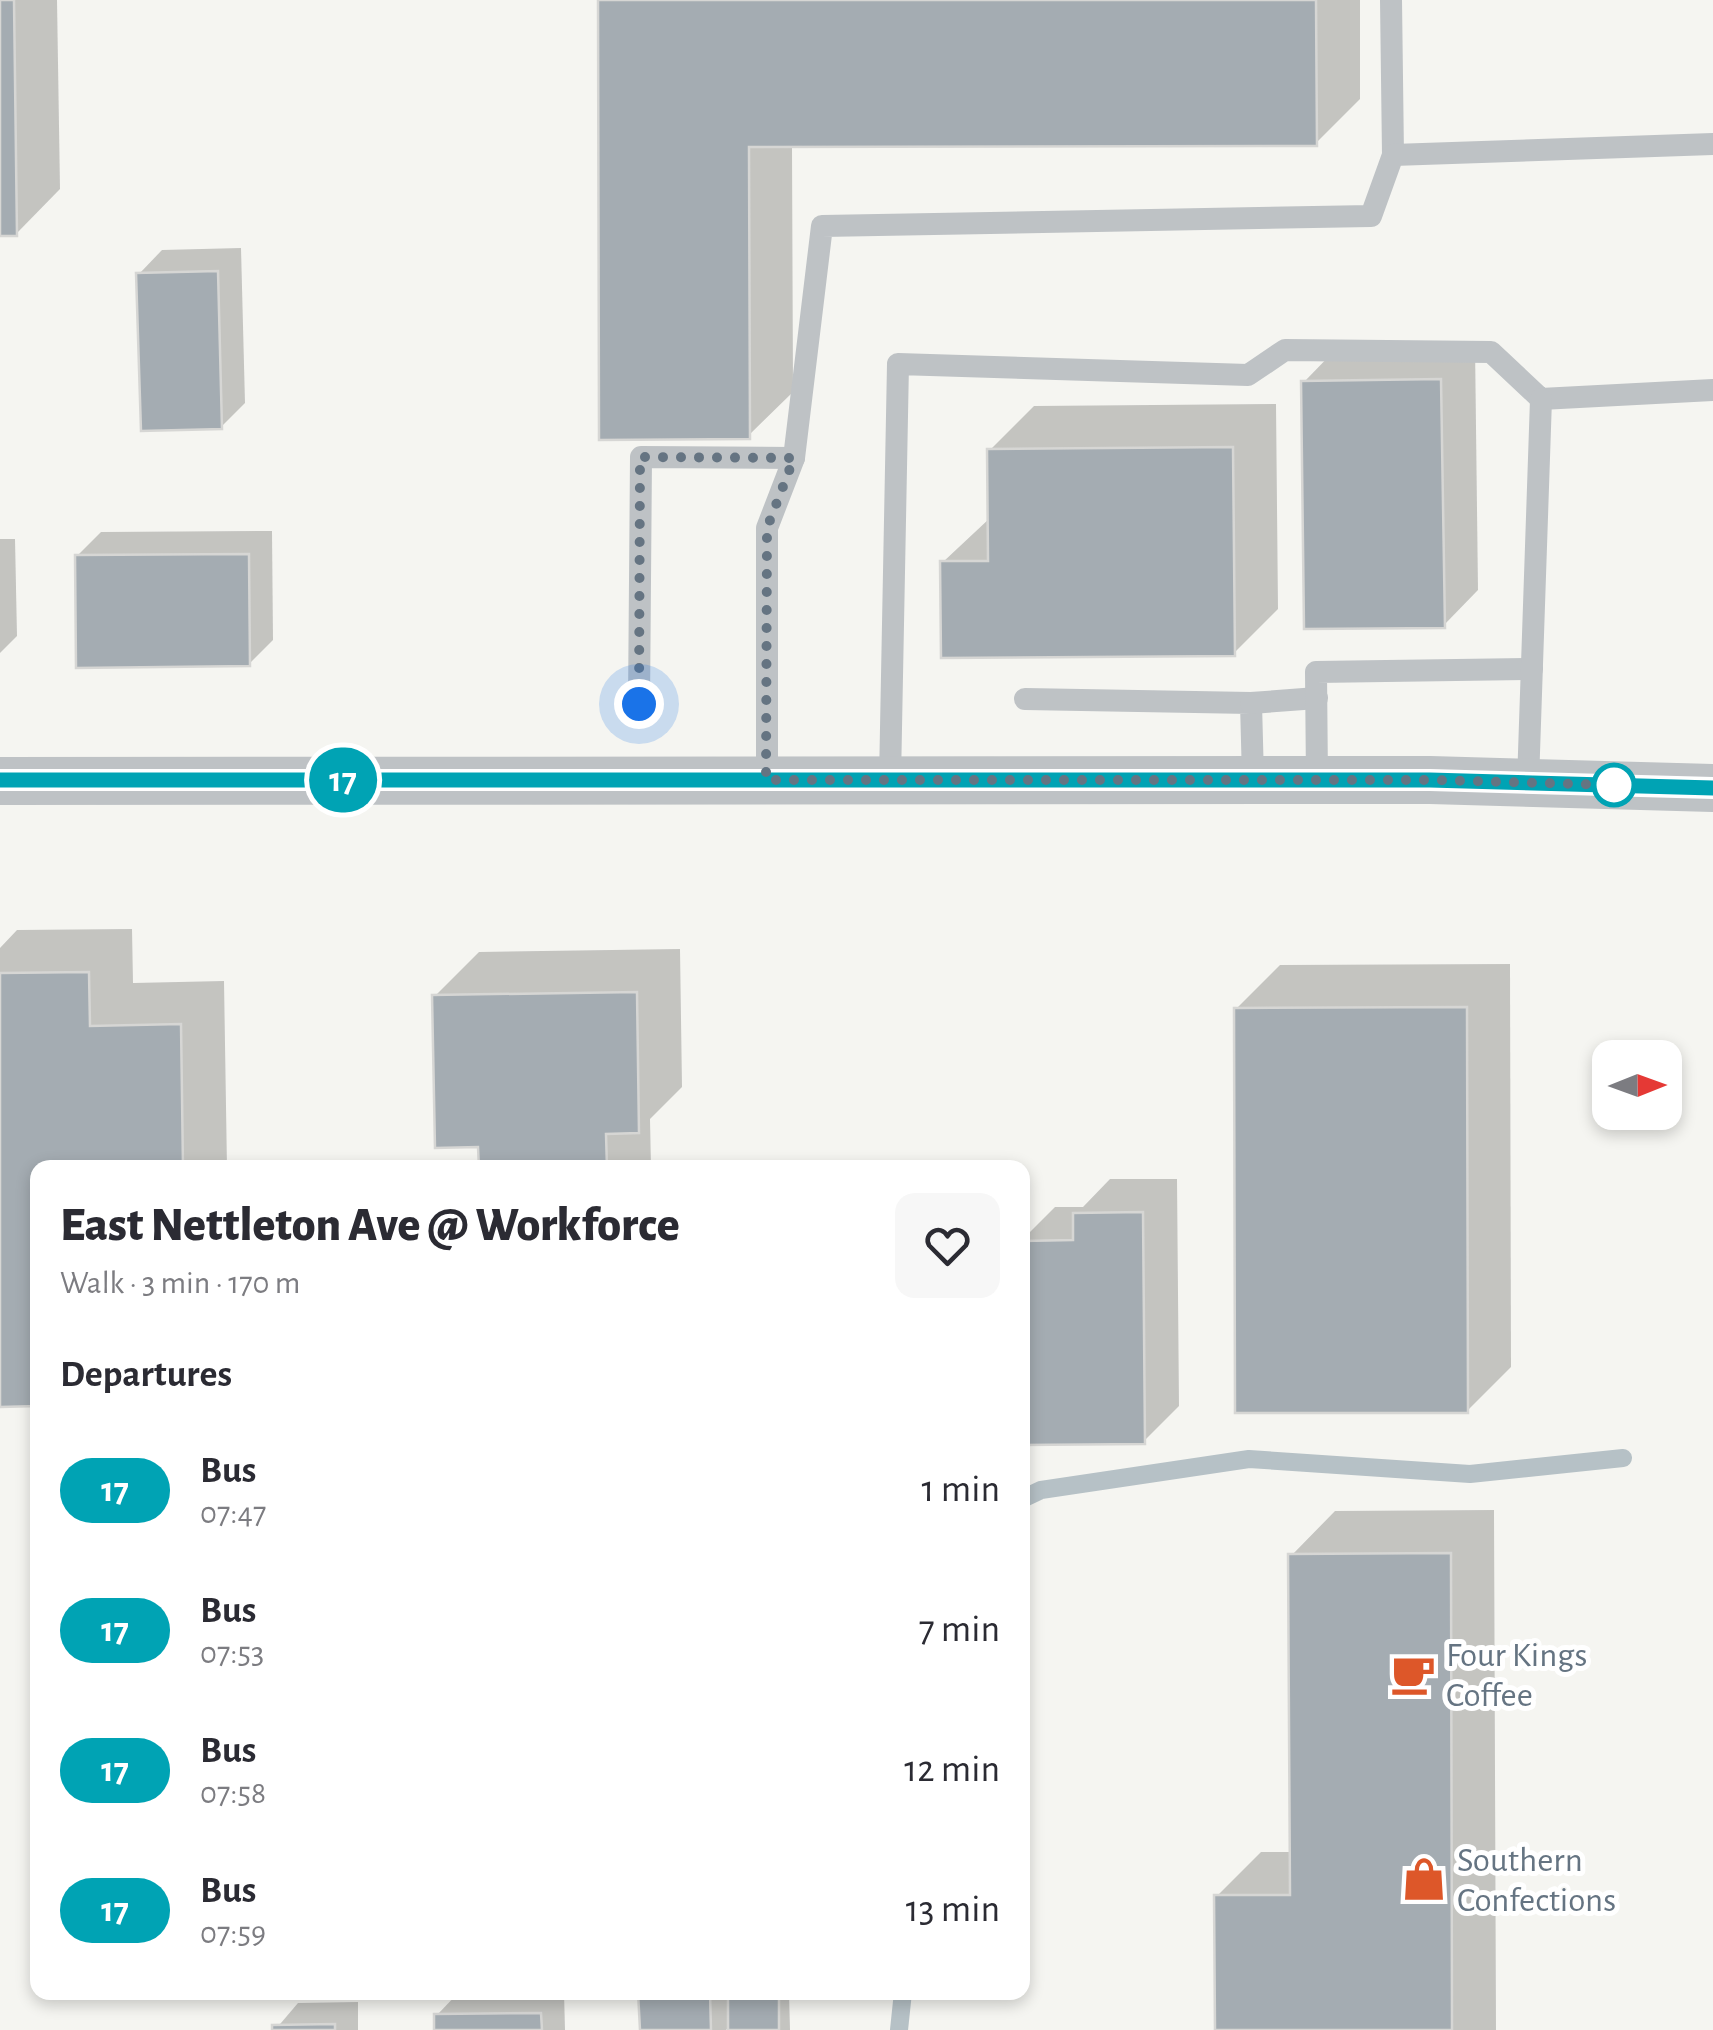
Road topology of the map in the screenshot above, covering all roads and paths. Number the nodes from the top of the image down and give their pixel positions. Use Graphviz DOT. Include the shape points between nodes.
graph roads {
  1 [pos="1390,0"];
  2 [pos="1713,144"];
  3 [pos="1393,155"];
  4 [pos="1713,390"];
  5 [pos="1541,399"];
  6 [pos="794,458"];
  7 [pos="1532,669"];
  8 [pos="1316,698"];
  9 [pos="1025,699"];
  10 [pos="1252,703"];
  11 [pos="639,704"];
  12 [pos="0,780"];
  13 [pos="766,780"];
  14 [pos="890,780"];
  15 [pos="1253,780"];
  16 [pos="1317,780"];
  17 [pos="1528,782"];
  18 [pos="1713,788"];
  1 -- 3 [label="lane"];
  2 -- 3 [label="lane"];
  3 -- 6 [label="lane" via="1371,216 822,226"];
  4 -- 5 [label="lane"];
  5 -- 7 [label="lane"];
  5 -- 14 [label="lane" via="1491,352 1286,350 1248,374 898,364"];
  6 -- 11 [label="lane" via="640,457"];
  6 -- 13 [label="lane" via="767,528"];
  7 -- 8 [label="lane" via="1316,672"];
  7 -- 17 [label="lane"];
  8 -- 10 [label="lane"];
  8 -- 16 [label="lane"];
  9 -- 10 [label="lane"];
  10 -- 15 [label="lane"];
  12 -- 13 [label="street"];
  13 -- 14 [label="street"];
  14 -- 15 [label="street"];
  15 -- 16 [label="street"];
  16 -- 17 [label="street"];
  17 -- 18 [label="street"];
}
